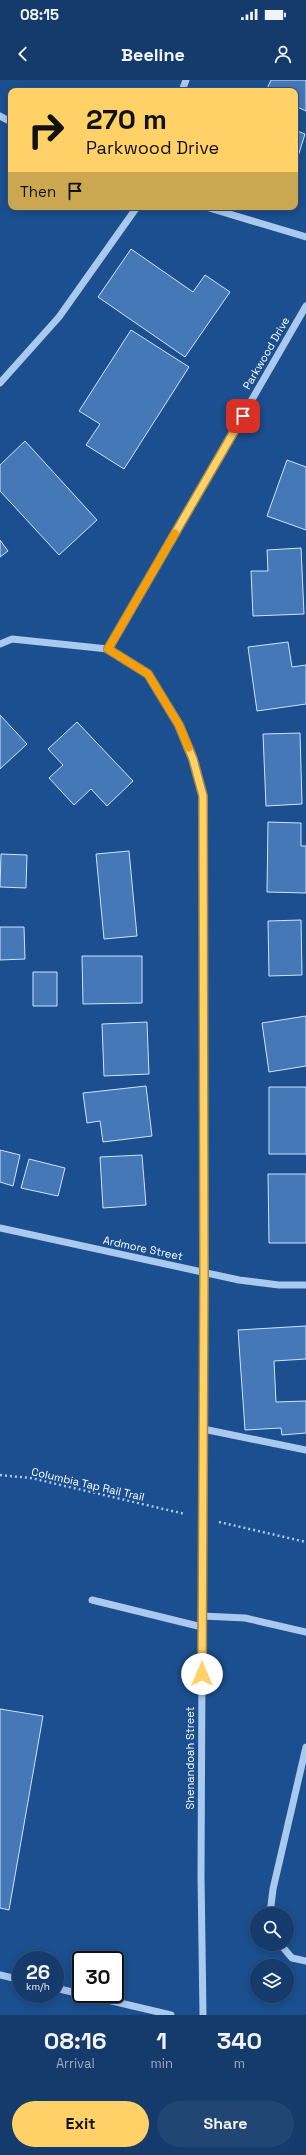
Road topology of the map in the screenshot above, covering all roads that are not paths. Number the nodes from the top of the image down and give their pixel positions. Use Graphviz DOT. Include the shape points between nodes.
graph roads {
  1 [pos="135,210"];
  2 [pos="216,210"];
  3 [pos="306,237"];
  4 [pos="306,306"];
  5 [pos="0,383"];
  6 [pos="0,644"];
  7 [pos="108,649"];
  8 [pos="0,1228"];
  9 [pos="204,1273"];
  10 [pos="306,1285"];
  11 [pos="203,1429"];
  12 [pos="306,1450"];
  13 [pos="92,1600"];
  14 [pos="202,1616"];
  15 [pos="202,1627"];
  16 [pos="306,1632"];
  17 [pos="306,1747"];
  18 [pos="271,1907"];
  19 [pos="286,1951"];
  20 [pos="306,1961"];
  21 [pos="0,1974"];
  22 [pos="12,1977"];
  23 [pos="120,2003"];
  24 [pos="171,2015"];
  25 [pos="203,2015"];
  1 -- 5 [label="street" via="59,317"];
  2 -- 3 [label="street"];
  4 -- 7 [label="street, Parkwood Drive"];
  6 -- 7 [label="street" via="12,639"];
  7 -- 9 [label="street, Shenandoah Street" via="148,674 179,725 193,759 203,796"];
  8 -- 9 [label="street, Ardmore Street"];
  9 -- 10 [label="street, Ardmore Street" via="255,1283"];
  9 -- 11 [label="street, Shenandoah Street"];
  11 -- 12 [label="street"];
  11 -- 14 [label="street, Shenandoah Street"];
  13 -- 15 [label="street"];
  14 -- 15 [label="street, Shenandoah Street"];
  14 -- 16 [label="street" via="246,1618"];
  15 -- 25 [label="street, Shenandoah Street"];
  17 -- 18 [label="street" via="272,1890"];
  19 -- 20 [label="street" via="292,1958"];
  21 -- 22 [label="street"];
  23 -- 24 [label="street"];
}
